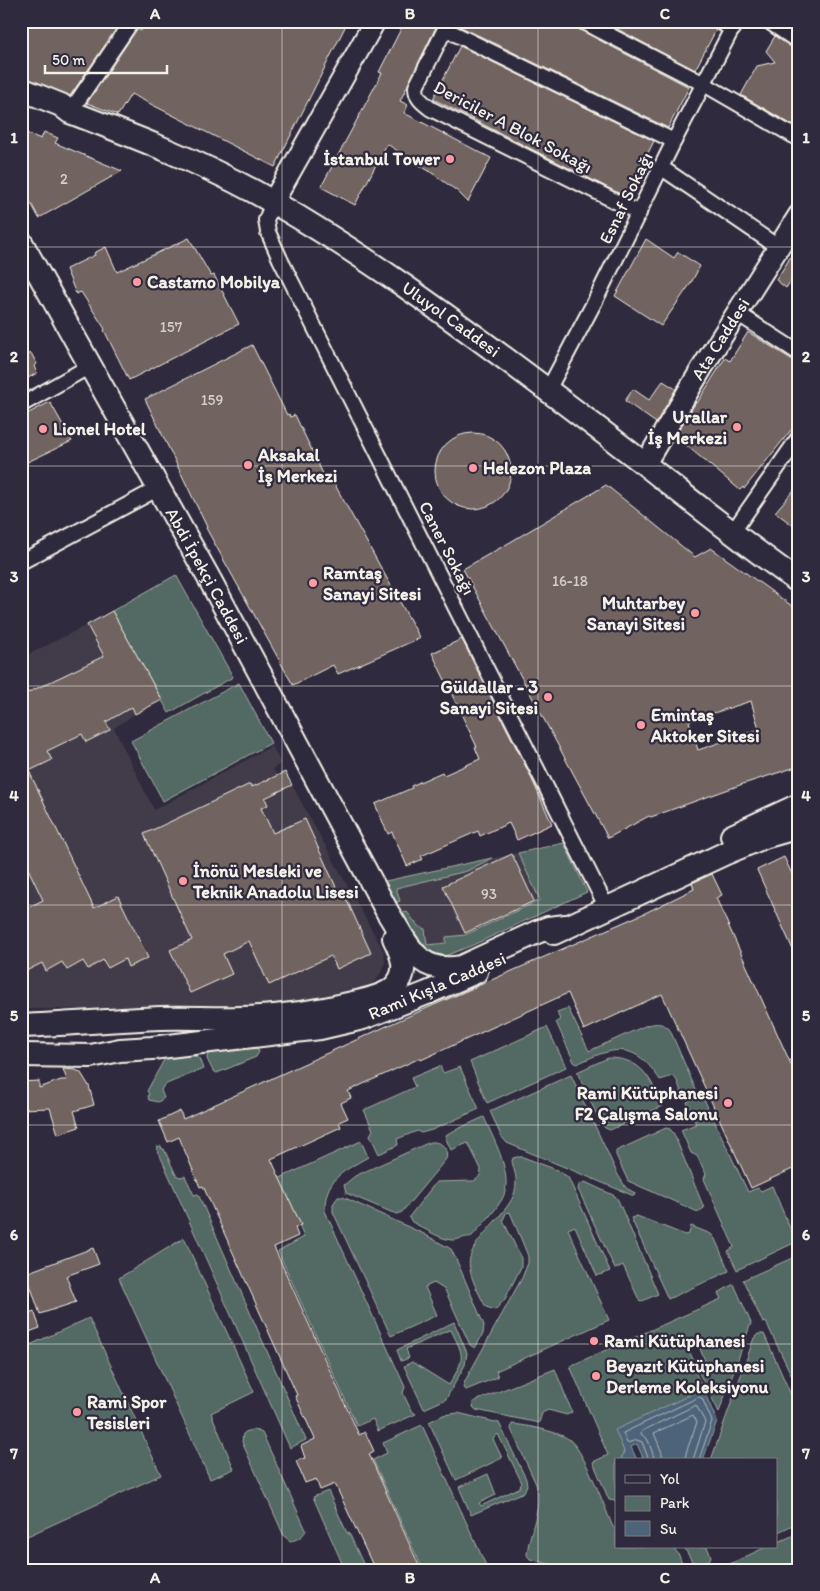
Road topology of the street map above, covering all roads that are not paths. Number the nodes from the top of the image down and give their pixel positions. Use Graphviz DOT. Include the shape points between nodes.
graph roads {
  1 [pos="132,21"];
  2 [pos="376,21"];
  3 [pos="582,21"];
  4 [pos="718,21"];
  5 [pos="768,21"];
  6 [pos="447,25"];
  7 [pos="735,25"];
  8 [pos="799,42"];
  9 [pos="704,84"];
  10 [pos="21,89"];
  11 [pos="21,103"];
  12 [pos="70,112"];
  13 [pos="799,139"];
  14 [pos="674,141"];
  15 [pos="662,168"];
  16 [pos="273,202"];
  17 [pos="639,213"];
  18 [pos="796,226"];
  19 [pos="21,242"];
  20 [pos="778,247"];
  21 [pos="737,313"];
  22 [pos="799,352"];
  23 [pos="90,366"];
  24 [pos="548,390"];
  25 [pos="21,405"];
  26 [pos="799,438"];
  27 [pos="645,464"];
  28 [pos="159,488"];
  29 [pos="732,533"];
  30 [pos="21,562"];
  31 [pos="799,582"];
  32 [pos="799,805"];
  33 [pos="799,827"];
  34 [pos="680,873"];
  35 [pos="607,908"];
  36 [pos="388,913"];
  37 [pos="566,926"];
  38 [pos="21,1026"];
  39 [pos="21,1055"];
  1 -- 12 [label="street"];
  2 -- 16 [label="street"];
  3 -- 9 [label="street"];
  4 -- 7 [label="street"];
  5 -- 8 [label="street"];
  6 -- 14 [label="street"];
  6 -- 17 [label="street, Dericiler A Blok Sokağı" via="416,87 419,100 431,109"];
  7 -- 9 [label="street, Esnaf Sokağı"];
  9 -- 13 [label="street"];
  9 -- 14 [label="street, Esnaf Sokağı"];
  10 -- 12 [label="main road"];
  11 -- 12 [label="main road" via="54,113"];
  12 -- 16 [label="main road, Uluyol Caddesi" via="207,168"];
  14 -- 15 [label="street, Esnaf Sokağı"];
  15 -- 17 [label="street, Esnaf Sokağı"];
  15 -- 20 [label="street"];
  16 -- 24 [label="main road, Uluyol Caddesi" via="368,262"];
  16 -- 35 [label="street, Caner Sokağı" via="266,220 280,260"];
  17 -- 24 [label="street, Esnaf Sokağı"];
  18 -- 20 [label="street, Ata Caddesi"];
  19 -- 23 [label="main road, Abdi İpekçi Caddesi"];
  20 -- 21 [label="street, Ata Caddesi"];
  21 -- 22 [label="street"];
  21 -- 27 [label="street, Ata Caddesi"];
  23 -- 25 [label="street"];
  23 -- 28 [label="main road, Abdi İpekçi Caddesi"];
  24 -- 27 [label="main road, Uluyol Caddesi"];
  26 -- 29 [label="street"];
  27 -- 29 [label="main road, Uluyol Caddesi"];
  28 -- 30 [label="street"];
  28 -- 36 [label="main road, Abdi İpekçi Caddesi"];
  29 -- 31 [label="main road, Uluyol Caddesi"];
  32 -- 34 [label="main road" via="732,836"];
  33 -- 34 [label="main road, Rami Kışla Caddesi" via="764,837"];
  34 -- 35 [label="main road, Rami Kışla Caddesi"];
  35 -- 37 [label="main road, Rami Kışla Caddesi"];
  36 -- 37 [label="main road" via="415,955 440,968 461,966 536,932"];
  36 -- 38 [label="main road, Rami Kışla Caddesi" via="404,968 401,979 390,990 369,999 280,1016"];
  37 -- 39 [label="main road, Rami Kışla Caddesi" via="427,994 342,1023 91,1056"];
}
